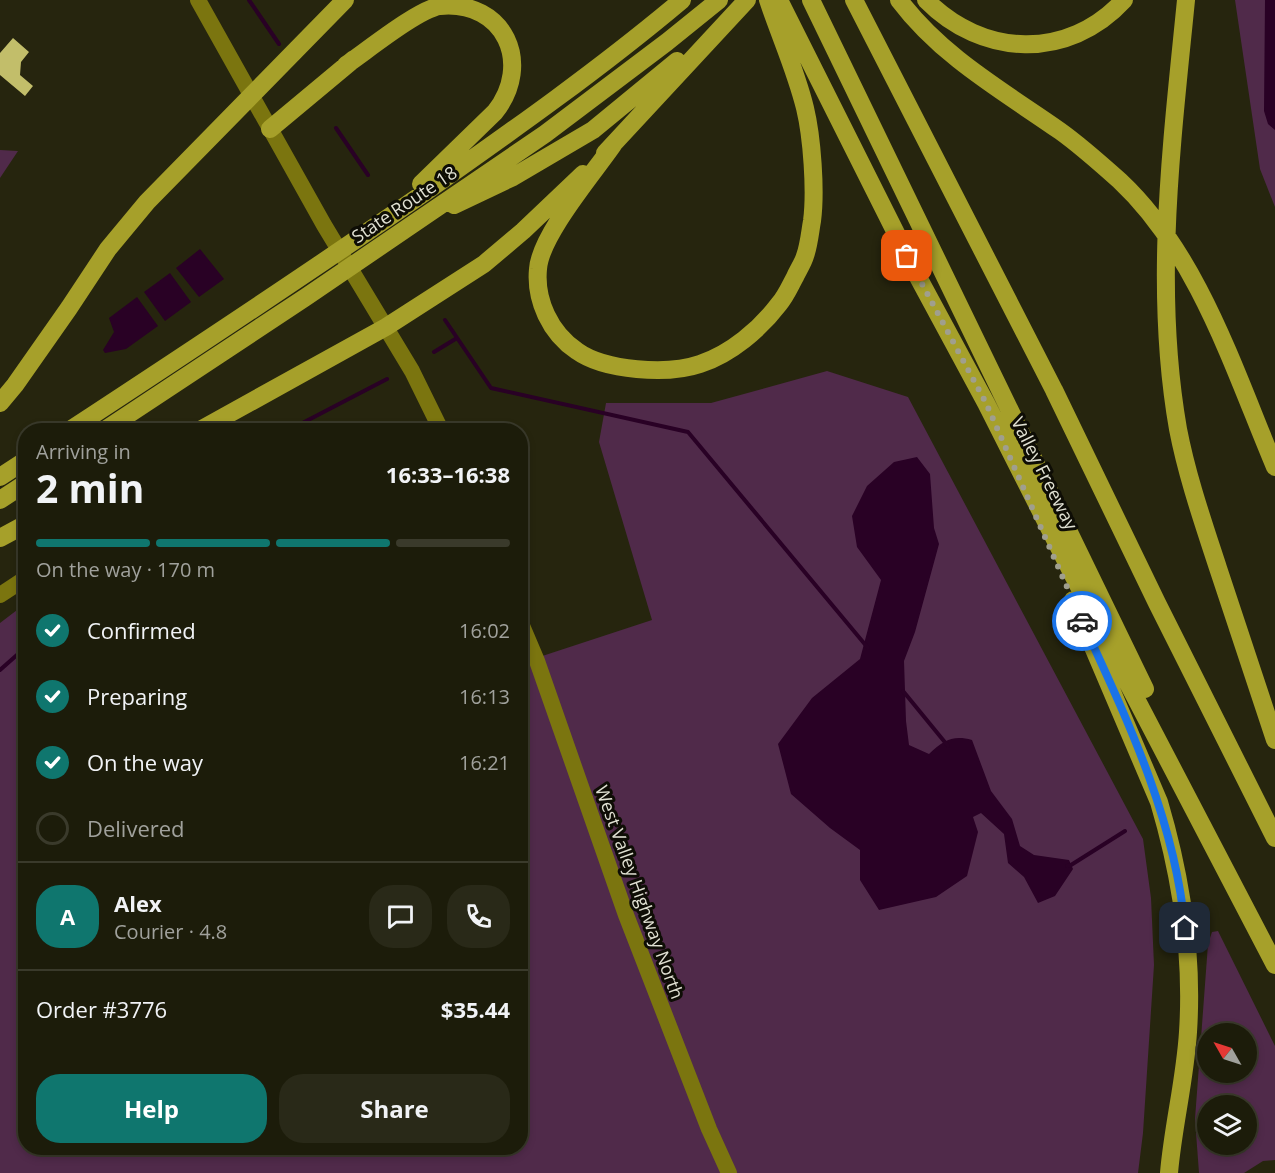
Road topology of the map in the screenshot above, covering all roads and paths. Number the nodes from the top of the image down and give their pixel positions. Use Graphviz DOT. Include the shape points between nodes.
graph roads {
  1 [pos="198,0"];
  2 [pos="420,0"];
  3 [pos="682,0"];
  4 [pos="719,0"];
  5 [pos="747,0"];
  6 [pos="768,0"];
  7 [pos="779,0"];
  8 [pos="854,0"];
  9 [pos="899,0"];
  10 [pos="926,0"];
  11 [pos="1124,0"];
  12 [pos="1186,0"];
  13 [pos="342,3"];
  14 [pos="813,4"];
  15 [pos="723,24"];
  16 [pos="784,27"];
  17 [pos="346,65"];
  18 [pos="270,129"];
  19 [pos="613,146"];
  20 [pos="422,218"];
  21 [pos="389,228"];
  22 [pos="386,327"];
  23 [pos="0,403"];
  24 [pos="986,403"];
  25 [pos="81,423"];
  26 [pos="116,423"];
  27 [pos="213,423"];
  28 [pos="438,423"];
  29 [pos="18,465"];
  30 [pos="1275,466"];
  31 [pos="0,477"];
  32 [pos="18,488"];
  33 [pos="0,500"];
  34 [pos="18,528"];
  35 [pos="0,538"];
  36 [pos="18,583"];
  37 [pos="0,595"];
  38 [pos="528,640"];
  39 [pos="1275,740"];
  40 [pos="1187,793"];
  41 [pos="1275,838"];
  42 [pos="1275,965"];
  43 [pos="729,1173"];
  44 [pos="1169,1173"];
  1 -- 18 [label="main road"];
  2 -- 17 [label="highway"];
  3 -- 21 [label="highway, State Route 18"];
  4 -- 20 [label="highway, State Route 18" via="545,134"];
  5 -- 15 [label="highway"];
  6 -- 16 [label="highway"];
  7 -- 16 [label="highway, Valley Freeway"];
  8 -- 41 [label="highway" via="1054,390"];
  9 -- 30 [label="highway" via="962,64 1063,133 1121,183 1176,250 1199,288"];
  10 -- 11 [label="highway" via="942,16 979,37 1025,44 1078,34 1094,26"];
  12 -- 39 [label="highway" via="1167,229 1170,376 1191,485"];
  13 -- 23 [label="highway" via="147,202 108,249"];
  14 -- 40 [label="highway" via="1179,759"];
  15 -- 19 [label="highway"];
  15 -- 20 [label="highway" via="594,130 513,177"];
  16 -- 19 [label="highway" via="806,118 813,195 805,257 780,304 743,341 700,364 636,369 598,362 564,340 539,299 537,269 552,230"];
  16 -- 24 [label="highway, Valley Freeway"];
  17 -- 18 [label="highway"];
  17 -- 21 [label="highway" via="415,17 440,6 470,8 484,14 506,35 511,49 513,77 504,101"];
  18 -- 22 [label="main road"];
  19 -- 22 [label="highway" via="484,264"];
  20 -- 21 [label="highway, State Route 18"];
  21 -- 25 [label="highway, State Route 18" via="295,282"];
  21 -- 26 [label="highway, State Route 18" via="306,297"];
  22 -- 27 [label="highway"];
  22 -- 28 [label="main road"];
  24 -- 40 [label="highway, Valley Freeway"];
  24 -- 44 [label="highway" via="1144,765 1168,835 1184,910 1190,1006"];
  29 -- 31 [label="highway"];
  32 -- 33 [label="highway"];
  34 -- 35 [label="highway"];
  36 -- 37 [label="main road"];
  38 -- 43 [label="main road, West Valley Highway North" via="626,915"];
  40 -- 42 [label="highway, Valley Freeway"];
}
